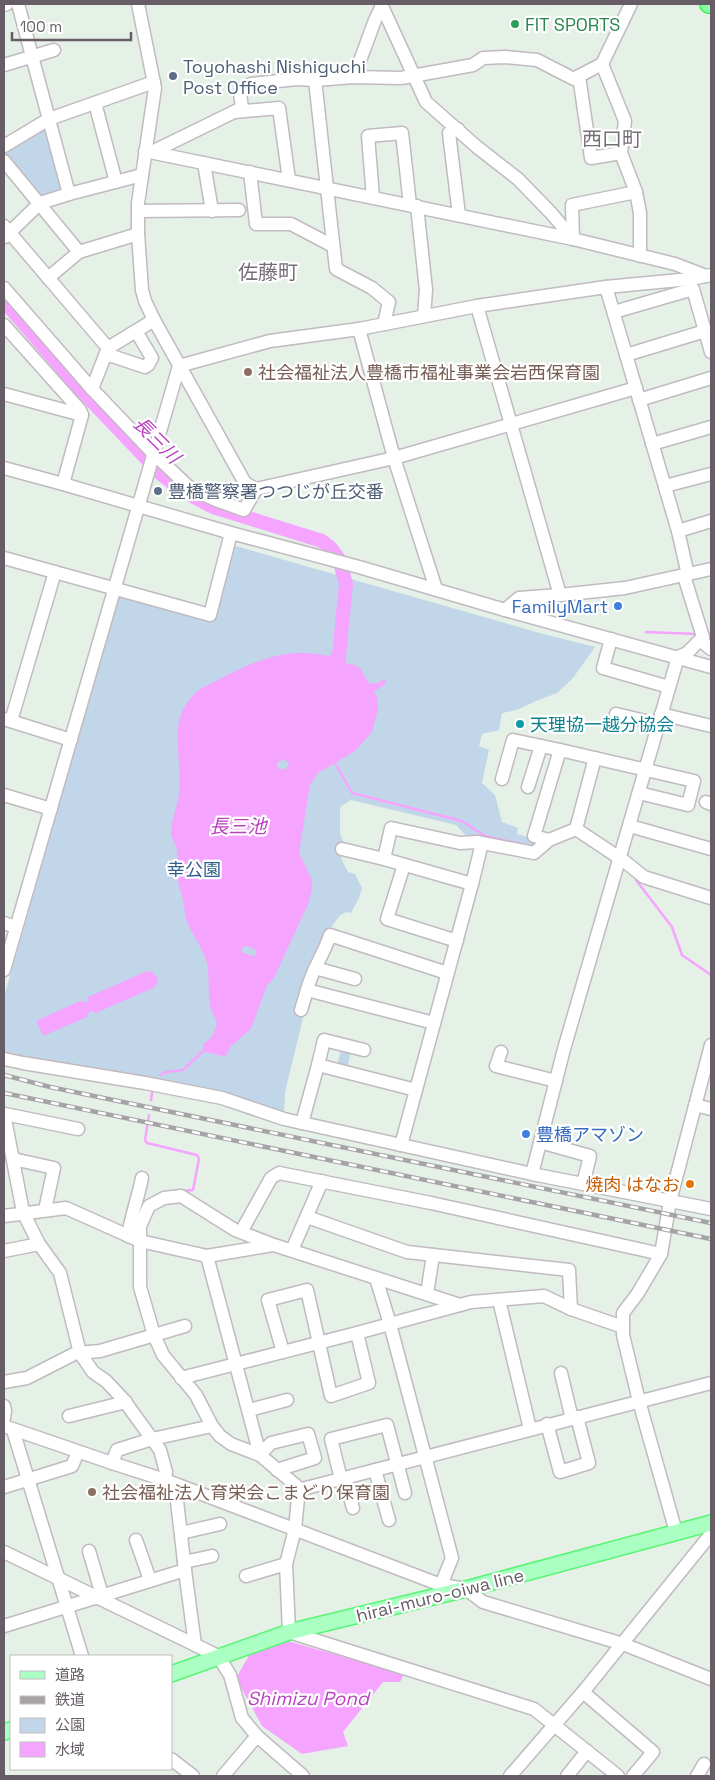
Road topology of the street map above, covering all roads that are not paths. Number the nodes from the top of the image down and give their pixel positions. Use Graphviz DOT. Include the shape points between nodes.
graph roads {
  1 [pos="18,4"];
  2 [pos="138,4"];
  3 [pos="631,4"];
  4 [pos="381,5"];
  5 [pos="54,50"];
  6 [pos="31,57"];
  7 [pos="602,64"];
  8 [pos="4,65"];
  9 [pos="414,76"];
  10 [pos="579,76"];
  11 [pos="354,77"];
  12 [pos="315,80"];
  13 [pos="154,82"];
  14 [pos="95,103"];
  15 [pos="234,112"];
  16 [pos="49,119"];
  17 [pos="458,129"];
  18 [pos="4,146"];
  19 [pos="149,152"];
  20 [pos="621,153"];
  21 [pos="4,161"];
  22 [pos="204,163"];
  23 [pos="250,172"];
  24 [pos="142,175"];
  25 [pos="289,180"];
  26 [pos="116,182"];
  27 [pos="327,187"];
  28 [pos="636,192"];
  29 [pos="69,194"];
  30 [pos="373,197"];
  31 [pos="40,203"];
  32 [pos="413,206"];
  33 [pos="239,210"];
  34 [pos="138,211"];
  35 [pos="212,211"];
  36 [pos="459,215"];
  37 [pos="5,232"];
  38 [pos="138,234"];
  39 [pos="573,239"];
  40 [pos="333,246"];
  41 [pos="79,252"];
  42 [pos="640,256"];
  43 [pos="708,276"];
  44 [pos="48,278"];
  45 [pos="4,288"];
  46 [pos="606,288"];
  47 [pos="477,306"];
  48 [pos="614,312"];
  49 [pos="424,316"];
  50 [pos="154,320"];
  51 [pos="4,324"];
  52 [pos="384,324"];
  53 [pos="359,329"];
  54 [pos="136,330"];
  55 [pos="705,331"];
  56 [pos="107,351"];
  57 [pos="711,352"];
  58 [pos="626,356"];
  59 [pos="180,366"];
  60 [pos="711,378"];
  61 [pos="92,389"];
  62 [pos="4,394"];
  63 [pos="638,394"];
  64 [pos="82,415"];
  65 [pos="511,426"];
  66 [pos="711,427"];
  67 [pos="652,444"];
  68 [pos="154,454"];
  69 [pos="394,458"];
  70 [pos="4,468"];
  71 [pos="711,474"];
  72 [pos="64,484"];
  73 [pos="665,486"];
  74 [pos="256,489"];
  75 [pos="139,506"];
  76 [pos="711,521"];
  77 [pos="678,530"];
  78 [pos="231,534"];
  79 [pos="4,558"];
  80 [pos="711,569"];
  81 [pos="55,572"];
  82 [pos="686,575"];
  83 [pos="114,588"];
  84 [pos="436,589"];
  85 [pos="560,594"];
  86 [pos="505,610"];
  87 [pos="611,639"];
  88 [pos="700,640"];
  89 [pos="711,649"];
  90 [pos="678,657"];
  91 [pos="711,667"];
  92 [pos="669,687"];
  93 [pos="616,714"];
  94 [pos="660,719"];
  95 [pos="7,720"];
  96 [pos="711,726"];
  97 [pos="71,740"];
  98 [pos="541,746"];
  99 [pos="560,750"];
  100 [pos="595,758"];
  101 [pos="646,769"];
  102 [pos="502,779"];
  103 [pos="528,787"];
  104 [pos="639,793"];
  105 [pos="4,795"];
  106 [pos="51,809"];
  107 [pos="630,826"];
  108 [pos="576,829"];
  109 [pos="549,840"];
  110 [pos="482,843"];
  111 [pos="342,849"];
  112 [pos="711,849"];
  113 [pos="384,858"];
  114 [pos="620,859"];
  115 [pos="404,865"];
  116 [pos="472,884"];
  117 [pos="711,898"];
  118 [pos="10,925"];
  119 [pos="457,941"];
  120 [pos="315,968"];
  121 [pos="4,970"];
  122 [pos="447,973"];
  123 [pos="356,978"];
  124 [pos="307,990"];
  125 [pos="301,1010"];
  126 [pos="434,1023"];
  127 [pos="711,1045"];
  128 [pos="364,1050"];
  129 [pos="501,1052"];
  130 [pos="4,1059"];
  131 [pos="318,1065"];
  132 [pos="556,1081"];
  133 [pos="416,1090"];
  134 [pos="695,1105"];
  135 [pos="711,1109"];
  136 [pos="4,1114"];
  137 [pos="302,1123"];
  138 [pos="78,1129"];
  139 [pos="540,1142"];
  140 [pos="401,1145"];
  141 [pos="13,1159"];
  142 [pos="532,1174"];
  143 [pos="142,1178"];
  144 [pos="322,1181"];
  145 [pos="584,1184"];
  146 [pos="670,1201"];
  147 [pos="711,1209"];
  148 [pos="45,1210"];
  149 [pos="23,1212"];
  150 [pos="4,1216"];
  151 [pos="307,1217"];
  152 [pos="241,1232"];
  153 [pos="134,1239"];
  154 [pos="38,1244"];
  155 [pos="274,1245"];
  156 [pos="292,1250"];
  157 [pos="4,1251"];
  158 [pos="661,1254"];
  159 [pos="432,1255"];
  160 [pos="207,1256"];
  161 [pos="376,1278"];
  162 [pos="427,1294"];
  163 [pos="499,1300"];
  164 [pos="460,1305"];
  165 [pos="571,1309"];
  166 [pos="390,1324"];
  167 [pos="185,1326"];
  168 [pos="623,1327"];
  169 [pos="357,1333"];
  170 [pos="154,1335"];
  171 [pos="318,1343"];
  172 [pos="80,1352"];
  173 [pos="283,1352"];
  174 [pos="237,1364"];
  175 [pos="561,1373"];
  176 [pos="181,1378"];
  177 [pos="4,1382"];
  178 [pos="711,1383"];
  179 [pos="287,1400"];
  180 [pos="639,1401"];
  181 [pos="126,1402"];
  182 [pos="4,1406"];
  183 [pos="249,1410"];
  184 [pos="68,1416"];
  185 [pos="4,1418"];
  186 [pos="575,1418"];
  187 [pos="547,1424"];
  188 [pos="212,1426"];
  189 [pos="8,1428"];
  190 [pos="530,1429"];
  191 [pos="152,1439"];
  192 [pos="78,1452"];
  193 [pos="260,1455"];
  194 [pos="424,1457"];
  195 [pos="112,1464"];
  196 [pos="398,1464"];
  197 [pos="277,1470"];
  198 [pos="375,1470"];
  199 [pos="343,1478"];
  200 [pos="28,1480"];
  201 [pos="170,1482"];
  202 [pos="4,1487"];
  203 [pos="299,1488"];
  204 [pos="405,1493"];
  205 [pos="353,1508"];
  206 [pos="389,1520"];
  207 [pos="711,1523"];
  208 [pos="220,1524"];
  209 [pos="295,1529"];
  210 [pos="676,1532"];
  211 [pos="181,1533"];
  212 [pos="711,1534"];
  213 [pos="136,1540"];
  214 [pos="89,1551"];
  215 [pos="4,1552"];
  216 [pos="212,1556"];
  217 [pos="286,1564"];
  218 [pos="184,1566"];
  219 [pos="246,1576"];
  220 [pos="58,1578"];
  221 [pos="150,1580"];
  222 [pos="441,1585"];
  223 [pos="466,1590"];
  224 [pos="99,1596"];
  225 [pos="66,1606"];
  226 [pos="4,1626"];
  227 [pos="289,1632"];
  228 [pos="623,1644"];
  229 [pos="195,1645"];
  230 [pos="82,1655"];
  231 [pos="218,1656"];
  232 [pos="172,1674"];
  233 [pos="711,1679"];
  234 [pos="583,1692"];
  235 [pos="554,1724"];
  236 [pos="257,1736"];
  237 [pos="587,1751"];
  238 [pos="172,1760"];
  239 [pos="704,1764"];
  240 [pos="603,1772"];
  241 [pos="193,1776"];
  242 [pos="223,1776"];
  243 [pos="303,1776"];
  244 [pos="510,1776"];
  245 [pos="567,1776"];
  246 [pos="618,1776"];
  247 [pos="632,1776"];
  248 [pos="697,1776"];
  1 -- 6 [label="street"];
  2 -- 13 [label="street"];
  3 -- 7 [label="street"];
  4 -- 9 [label="street"];
  4 -- 11 [label="street"];
  5 -- 6 [label="street"];
  6 -- 8 [label="street"];
  6 -- 16 [label="street"];
  7 -- 10 [label="street"];
  7 -- 20 [label="street" via="625,122"];
  9 -- 10 [label="street" via="473,65 483,58 505,57 537,60 574,79"];
  9 -- 11 [label="street"];
  9 -- 17 [label="street" via="426,102"];
  10 -- 20 [label="street" via="591,158"];
  11 -- 12 [label="street"];
  12 -- 15 [label="street" via="251,84 240,93 242,108"];
  12 -- 27 [label="street"];
  13 -- 14 [label="street"];
  13 -- 19 [label="street"];
  14 -- 16 [label="street"];
  14 -- 26 [label="street"];
  15 -- 19 [label="street"];
  15 -- 25 [label="street" via="279,108"];
  16 -- 18 [label="street"];
  16 -- 29 [label="street"];
  17 -- 36 [label="street" via="449,133"];
  17 -- 39 [label="street" via="518,179"];
  19 -- 22 [label="street"];
  19 -- 24 [label="street"];
  20 -- 28 [label="street"];
  21 -- 31 [label="street"];
  22 -- 23 [label="street"];
  22 -- 35 [label="street"];
  23 -- 25 [label="street"];
  23 -- 40 [label="street" via="256,224 291,224"];
  24 -- 26 [label="street"];
  24 -- 34 [label="street"];
  25 -- 27 [label="street"];
  26 -- 29 [label="street"];
  27 -- 30 [label="street"];
  27 -- 40 [label="street"];
  28 -- 39 [label="street" via="572,205"];
  28 -- 42 [label="street" via="640,213"];
  29 -- 31 [label="street"];
  30 -- 32 [label="street"];
  30 -- 32 [label="street" via="368,136 402,133"];
  31 -- 37 [label="street"];
  31 -- 41 [label="street"];
  32 -- 36 [label="street"];
  32 -- 49 [label="street" via="426,290"];
  33 -- 35 [label="street"];
  34 -- 35 [label="street"];
  34 -- 38 [label="street"];
  36 -- 39 [label="street"];
  37 -- 44 [label="street"];
  38 -- 41 [label="street"];
  38 -- 50 [label="street" via="142,290"];
  39 -- 42 [label="street"];
  40 -- 52 [label="street" via="336,270 372,288 389,302"];
  41 -- 44 [label="street"];
  42 -- 43 [label="street"];
  43 -- 46 [label="street"];
  44 -- 56 [label="street"];
  45 -- 61 [label="street"];
  46 -- 47 [label="street"];
  46 -- 48 [label="street"];
  47 -- 49 [label="street"];
  47 -- 65 [label="street"];
  48 -- 55 [label="street" via="692,288"];
  48 -- 58 [label="street"];
  49 -- 52 [label="street"];
  50 -- 54 [label="street"];
  50 -- 59 [label="street"];
  51 -- 64 [label="street"];
  52 -- 53 [label="street"];
  53 -- 59 [label="street" via="270,341"];
  53 -- 69 [label="street"];
  54 -- 56 [label="street"];
  54 -- 56 [label="street" via="152,358 148,365 145,367"];
  55 -- 57 [label="street"];
  55 -- 58 [label="street"];
  56 -- 61 [label="street"];
  58 -- 63 [label="street"];
  59 -- 68 [label="street"];
  59 -- 74 [label="street" via="245,483"];
  60 -- 63 [label="street"];
  61 -- 68 [label="street"];
  62 -- 64 [label="street"];
  63 -- 65 [label="street"];
  63 -- 67 [label="street"];
  64 -- 72 [label="street"];
  65 -- 69 [label="street"];
  65 -- 85 [label="street"];
  66 -- 67 [label="street"];
  67 -- 73 [label="street"];
  68 -- 74 [label="street" via="191,489 244,510"];
  68 -- 75 [label="street"];
  69 -- 74 [label="street"];
  69 -- 84 [label="street"];
  70 -- 72 [label="street"];
  71 -- 73 [label="street"];
  72 -- 75 [label="street"];
  73 -- 77 [label="street"];
  75 -- 78 [label="street"];
  75 -- 83 [label="street"];
  76 -- 77 [label="street"];
  77 -- 82 [label="street"];
  78 -- 83 [label="street" via="210,615"];
  78 -- 84 [label="street"];
  79 -- 81 [label="street"];
  80 -- 82 [label="street"];
  81 -- 83 [label="street"];
  81 -- 95 [label="street"];
  82 -- 85 [label="street" via="625,588"];
  82 -- 88 [label="street" via="703,637"];
  83 -- 97 [label="street"];
  84 -- 86 [label="street"];
  85 -- 86 [label="street" via="519,598"];
  86 -- 87 [label="street"];
  87 -- 90 [label="street"];
  87 -- 92 [label="street" via="603,668"];
  88 -- 89 [label="street"];
  88 -- 90 [label="street"];
  90 -- 91 [label="street"];
  90 -- 92 [label="street"];
  92 -- 94 [label="street"];
  93 -- 94 [label="street"];
  94 -- 96 [label="street"];
  94 -- 101 [label="street"];
  95 -- 97 [label="street"];
  97 -- 106 [label="street"];
  98 -- 99 [label="street"];
  98 -- 102 [label="street" via="513,740"];
  98 -- 103 [label="street"];
  99 -- 100 [label="street"];
  99 -- 109 [label="street" via="534,836"];
  100 -- 101 [label="street"];
  100 -- 108 [label="street"];
  101 -- 104 [label="street"];
  101 -- 104 [label="street" via="694,781 688,805"];
  104 -- 107 [label="street"];
  105 -- 106 [label="street"];
  106 -- 118 [label="street"];
  107 -- 112 [label="street"];
  107 -- 114 [label="street"];
  108 -- 109 [label="street"];
  108 -- 114 [label="street"];
  109 -- 110 [label="street" via="534,853"];
  110 -- 113 [label="street" via="460,843 391,828"];
  110 -- 116 [label="street"];
  111 -- 113 [label="street"];
  113 -- 115 [label="street"];
  114 -- 117 [label="street" via="644,877"];
  114 -- 132 [label="street"];
  115 -- 116 [label="street"];
  115 -- 119 [label="street" via="388,919"];
  116 -- 119 [label="street"];
  118 -- 121 [label="street"];
  119 -- 122 [label="street"];
  120 -- 122 [label="street" via="330,935"];
  120 -- 123 [label="street"];
  120 -- 124 [label="street"];
  122 -- 126 [label="street"];
  124 -- 125 [label="street"];
  124 -- 126 [label="street"];
  126 -- 133 [label="street"];
  127 -- 134 [label="street"];
  128 -- 131 [label="street" via="324,1040"];
  129 -- 132 [label="street" via="496,1066"];
  130 -- 137 [label="street" via="222,1098"];
  131 -- 133 [label="street"];
  131 -- 137 [label="street"];
  132 -- 139 [label="street"];
  133 -- 140 [label="street"];
  134 -- 135 [label="street"];
  134 -- 146 [label="street"];
  136 -- 138 [label="street"];
  136 -- 141 [label="street"];
  137 -- 140 [label="street"];
  139 -- 142 [label="street"];
  139 -- 145 [label="street" via="590,1156"];
  140 -- 142 [label="street"];
  141 -- 148 [label="street" via="54,1168"];
  141 -- 149 [label="street"];
  142 -- 145 [label="street"];
  143 -- 153 [label="street" via="131,1216"];
  144 -- 151 [label="street"];
  144 -- 152 [label="street" via="279,1173 271,1178"];
  144 -- 158 [label="street"];
  145 -- 146 [label="street"];
  146 -- 147 [label="street"];
  146 -- 158 [label="street"];
  148 -- 149 [label="street"];
  148 -- 153 [label="street" via="66,1208"];
  149 -- 150 [label="street"];
  149 -- 154 [label="street"];
  151 -- 156 [label="street"];
  151 -- 159 [label="street" via="407,1252"];
  152 -- 153 [label="street" via="221,1223 186,1198 174,1196 149,1206"];
  152 -- 155 [label="street"];
  153 -- 160 [label="street"];
  153 -- 170 [label="street" via="140,1287"];
  154 -- 157 [label="street"];
  154 -- 172 [label="street" via="60,1273"];
  155 -- 156 [label="street"];
  155 -- 160 [label="street"];
  156 -- 161 [label="street"];
  158 -- 168 [label="street" via="622,1313"];
  159 -- 162 [label="street"];
  159 -- 165 [label="street" via="569,1270"];
  160 -- 174 [label="street"];
  161 -- 162 [label="street"];
  161 -- 166 [label="street"];
  162 -- 164 [label="street"];
  163 -- 164 [label="street"];
  163 -- 165 [label="street" via="544,1296"];
  163 -- 190 [label="street"];
  164 -- 166 [label="street"];
  165 -- 168 [label="street"];
  166 -- 169 [label="street"];
  166 -- 194 [label="street"];
  167 -- 170 [label="street"];
  168 -- 180 [label="street"];
  169 -- 171 [label="street"];
  169 -- 171 [label="street" via="369,1383 331,1396"];
  170 -- 172 [label="street" via="100,1351"];
  170 -- 176 [label="street" via="163,1355"];
  171 -- 173 [label="street"];
  171 -- 173 [label="street" via="307,1290 268,1300"];
  172 -- 177 [label="street" via="27,1378"];
  172 -- 181 [label="street" via="93,1372"];
  173 -- 174 [label="street"];
  174 -- 176 [label="street"];
  174 -- 183 [label="street"];
  175 -- 186 [label="street"];
  176 -- 188 [label="street" via="196,1395"];
  178 -- 180 [label="street"];
  179 -- 183 [label="street"];
  180 -- 186 [label="street"];
  180 -- 210 [label="street"];
  181 -- 184 [label="street"];
  181 -- 191 [label="street"];
  182 -- 185 [label="street"];
  183 -- 193 [label="street"];
  186 -- 187 [label="street"];
  186 -- 187 [label="street" via="589,1463 560,1472"];
  187 -- 190 [label="street"];
  188 -- 191 [label="street"];
  188 -- 193 [label="street" via="231,1444"];
  189 -- 192 [label="street"];
  189 -- 200 [label="street"];
  190 -- 194 [label="street"];
  191 -- 195 [label="street" via="117,1450"];
  191 -- 201 [label="street" via="160,1450"];
  192 -- 195 [label="street"];
  192 -- 200 [label="street" via="72,1466"];
  193 -- 197 [label="street"];
  193 -- 197 [label="street" via="271,1443 308,1434 315,1458"];
  194 -- 196 [label="street"];
  194 -- 222 [label="street" via="452,1558"];
  195 -- 201 [label="street"];
  196 -- 198 [label="street"];
  196 -- 199 [label="street" via="387,1425 331,1439"];
  196 -- 204 [label="street"];
  197 -- 203 [label="street"];
  198 -- 199 [label="street"];
  198 -- 206 [label="street"];
  199 -- 203 [label="street"];
  199 -- 205 [label="street"];
  200 -- 202 [label="street"];
  200 -- 220 [label="street"];
  201 -- 209 [label="street"];
  201 -- 211 [label="street"];
  203 -- 209 [label="street"];
  207 -- 210 [label="main road, hirai-muro-oiwa line"];
  208 -- 211 [label="street"];
  209 -- 217 [label="street"];
  209 -- 222 [label="street"];
  210 -- 223 [label="main road, hirai-muro-oiwa line"];
  211 -- 218 [label="street"];
  212 -- 228 [label="street"];
  213 -- 221 [label="street"];
  214 -- 224 [label="street"];
  215 -- 220 [label="street"];
  216 -- 218 [label="street"];
  217 -- 219 [label="street"];
  217 -- 227 [label="street"];
  218 -- 221 [label="street"];
  218 -- 229 [label="street"];
  220 -- 224 [label="street"];
  220 -- 225 [label="street"];
  221 -- 224 [label="street"];
  222 -- 223 [label="street"];
  223 -- 227 [label="main road, hirai-muro-oiwa line"];
  223 -- 228 [label="street" via="483,1602"];
  224 -- 225 [label="street"];
  224 -- 229 [label="street"];
  225 -- 226 [label="street"];
  225 -- 230 [label="street"];
  227 -- 231 [label="main road, hirai-muro-oiwa line"];
  227 -- 235 [label="street" via="534,1709"];
  228 -- 233 [label="street"];
  228 -- 234 [label="street"];
  229 -- 231 [label="street"];
  231 -- 232 [label="main road, hirai-muro-oiwa line"];
  231 -- 236 [label="street" via="230,1675 242,1718"];
  234 -- 235 [label="street"];
  234 -- 247 [label="street" via="653,1752"];
  235 -- 237 [label="street"];
  235 -- 244 [label="street"];
  236 -- 242 [label="street"];
  236 -- 243 [label="street"];
  237 -- 240 [label="street"];
  237 -- 245 [label="street"];
  238 -- 241 [label="street"];
  239 -- 248 [label="street"];
  240 -- 246 [label="street"];
}
